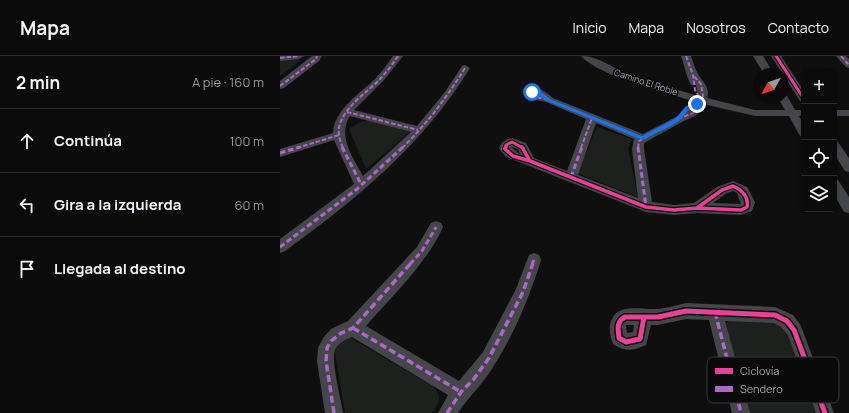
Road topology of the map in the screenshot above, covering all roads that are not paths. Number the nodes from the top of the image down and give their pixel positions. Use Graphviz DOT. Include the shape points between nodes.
graph roads {
  1 [pos="299,56"];
  2 [pos="317,56"];
  3 [pos="398,56"];
  4 [pos="586,56"];
  5 [pos="686,56"];
  6 [pos="758,56"];
  7 [pos="776,56"];
  8 [pos="841,56"];
  9 [pos="849,57"];
  10 [pos="280,58"];
  11 [pos="849,65"];
  12 [pos="465,68"];
  13 [pos="765,68"];
  14 [pos="280,86"];
  15 [pos="801,94"];
  16 [pos="549,100"];
  17 [pos="699,102"];
  18 [pos="787,104"];
  19 [pos="347,112"];
  20 [pos="792,113"];
  21 [pos="801,113"];
  22 [pos="837,113"];
  23 [pos="849,113"];
  24 [pos="592,118"];
  25 [pos="801,128"];
  26 [pos="418,130"];
  27 [pos="339,135"];
  28 [pos="642,138"];
  29 [pos="837,150"];
  30 [pos="280,153"];
  31 [pos="530,161"];
  32 [pos="849,168"];
  33 [pos="571,177"];
  34 [pos="361,184"];
  35 [pos="837,188"];
  36 [pos="646,207"];
  37 [pos="697,208"];
  38 [pos="849,208"];
  39 [pos="436,227"];
  40 [pos="280,247"];
  41 [pos="534,260"];
  42 [pos="715,312"];
  43 [pos="644,317"];
  44 [pos="353,328"];
  45 [pos="727,357"];
  46 [pos="805,357"];
  47 [pos="461,392"];
  48 [pos="738,403"];
  49 [pos="821,403"];
  50 [pos="334,413"];
  51 [pos="447,413"];
  52 [pos="741,413"];
  53 [pos="825,413"];
  1 -- 10 [label="street"];
  2 -- 14 [label="street"];
  3 -- 19 [label="street" via="382,77"];
  4 -- 17 [label="street, Camino El Roble" via="629,78"];
  5 -- 17 [label="street" via="694,75 703,86"];
  6 -- 13 [label="street"];
  7 -- 15 [label="street"];
  8 -- 9 [label="street"];
  8 -- 11 [label="street"];
  12 -- 26 [label="street" via="449,94"];
  16 -- 24 [label="street"];
  17 -- 20 [label="street, Camino El Roble" via="745,111"];
  17 -- 28 [label="street" via="693,113"];
  18 -- 20 [label="street"];
  19 -- 26 [label="street"];
  19 -- 27 [label="street" via="340,123"];
  20 -- 21 [label="street, Camino El Roble"];
  20 -- 25 [label="street"];
  22 -- 23 [label="street"];
  24 -- 28 [label="street"];
  24 -- 33 [label="street"];
  26 -- 34 [label="street"];
  27 -- 30 [label="street"];
  27 -- 34 [label="street"];
  28 -- 36 [label="street" via="638,149"];
  29 -- 32 [label="street"];
  31 -- 33 [label="street"];
  33 -- 36 [label="street"];
  34 -- 40 [label="street"];
  35 -- 38 [label="street"];
  36 -- 37 [label="street" via="674,210"];
  39 -- 44 [label="street" via="422,251"];
  41 -- 47 [label="street" via="523,292 489,358 474,380"];
  42 -- 43 [label="street" via="686,311"];
  42 -- 45 [label="street"];
  42 -- 46 [label="street" via="768,314 781,317 798,337"];
  44 -- 47 [label="street"];
  44 -- 50 [label="street" via="334,337 326,349"];
  47 -- 51 [label="street"];
  48 -- 52 [label="street"];
  49 -- 53 [label="street"];
}
